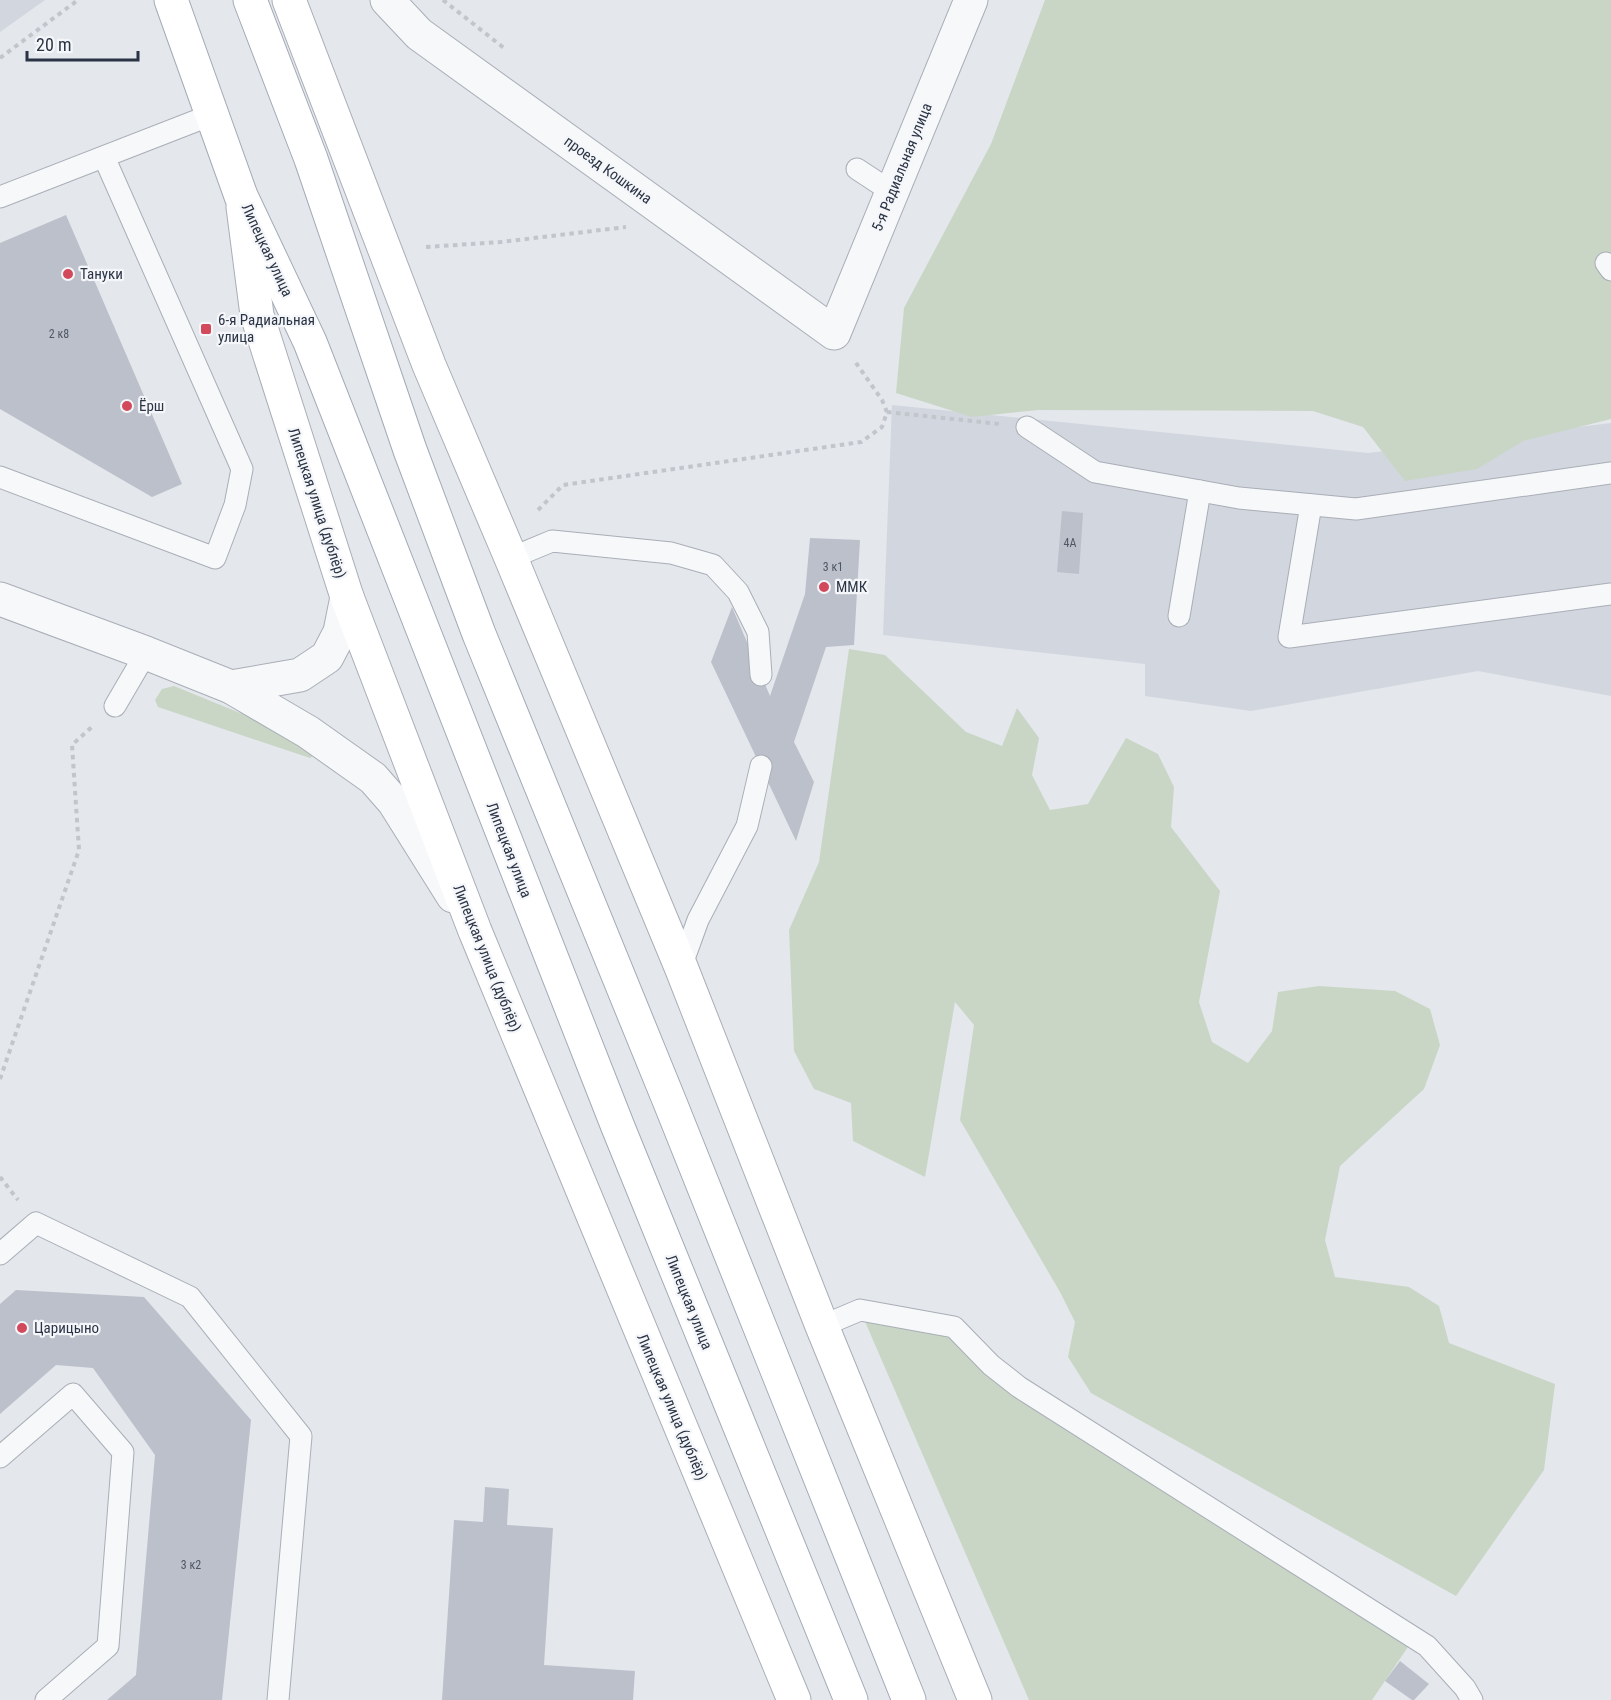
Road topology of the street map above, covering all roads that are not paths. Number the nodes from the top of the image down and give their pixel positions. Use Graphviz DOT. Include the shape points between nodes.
graph roads {
  1 [pos="171,0"];
  2 [pos="250,0"];
  3 [pos="290,0"];
  4 [pos="387,0"];
  5 [pos="970,0"];
  6 [pos="211,115"];
  7 [pos="104,157"];
  8 [pos="311,159"];
  9 [pos="857,169"];
  10 [pos="892,192"];
  11 [pos="241,196"];
  12 [pos="0,197"];
  13 [pos="834,333"];
  14 [pos="429,365"];
  15 [pos="1028,427"];
  16 [pos="1611,473"];
  17 [pos="0,477"];
  18 [pos="1200,491"];
  19 [pos="1311,505"];
  20 [pos="511,558"];
  21 [pos="1611,594"];
  22 [pos="347,597"];
  23 [pos="0,599"];
  24 [pos="1179,616"];
  25 [pos="146,653"];
  26 [pos="761,675"];
  27 [pos="231,687"];
  28 [pos="115,706"];
  29 [pos="760,766"];
  30 [pos="475,931"];
  31 [pos="681,967"];
  32 [pos="0,1254"];
  33 [pos="822,1326"];
  34 [pos="0,1457"];
  35 [pos="46,1700"];
  36 [pos="278,1700"];
  37 [pos="795,1700"];
  38 [pos="850,1700"];
  39 [pos="909,1700"];
  40 [pos="975,1700"];
  41 [pos="1472,1700"];
  1 -- 6 [label="main road, Липецкая улица"];
  2 -- 8 [label="main road"];
  3 -- 14 [label="main road"];
  4 -- 13 [label="street, проезд Кошкина" via="419,34"];
  5 -- 10 [label="street, 5-я Радиальная улица"];
  6 -- 7 [label="lane"];
  6 -- 11 [label="main road, Липецкая улица"];
  7 -- 12 [label="lane"];
  7 -- 17 [label="lane" via="242,469 235,506 215,558"];
  8 -- 14 [label="main road"];
  8 -- 39 [label="main road" via="410,450 479,634"];
  9 -- 10 [label="lane"];
  10 -- 13 [label="street, 5-я Радиальная улица"];
  11 -- 22 [label="main road, Липецкая улица (дублёр)" via="257,315"];
  11 -- 38 [label="main road, Липецкая улица" via="310,342 618,1127"];
  14 -- 20 [label="main road"];
  15 -- 18 [label="lane" via="1095,472"];
  16 -- 19 [label="lane" via="1356,509"];
  18 -- 19 [label="lane"];
  18 -- 24 [label="lane"];
  19 -- 21 [label="lane" via="1289,637"];
  20 -- 26 [label="lane" via="552,541 671,553 713,565 738,592 758,632"];
  20 -- 31 [label="main road"];
  22 -- 27 [label="street" via="340,632 327,657 300,675"];
  22 -- 30 [label="main road, Липецкая улица (дублёр)"];
  23 -- 25 [label="street"];
  25 -- 27 [label="street"];
  25 -- 28 [label="lane"];
  27 -- 30 [label="street" via="308,732 373,778 394,802"];
  29 -- 31 [label="lane" via="747,826 698,920"];
  30 -- 37 [label="main road, Липецкая улица (дублёр)"];
  31 -- 33 [label="main road"];
  32 -- 36 [label="lane" via="36,1223 190,1297 302,1436"];
  33 -- 40 [label="main road"];
  33 -- 41 [label="lane" via="860,1310 954,1327 1019,1387 1426,1646"];
  34 -- 35 [label="lane" via="74,1394 123,1452 108,1646"];
}
